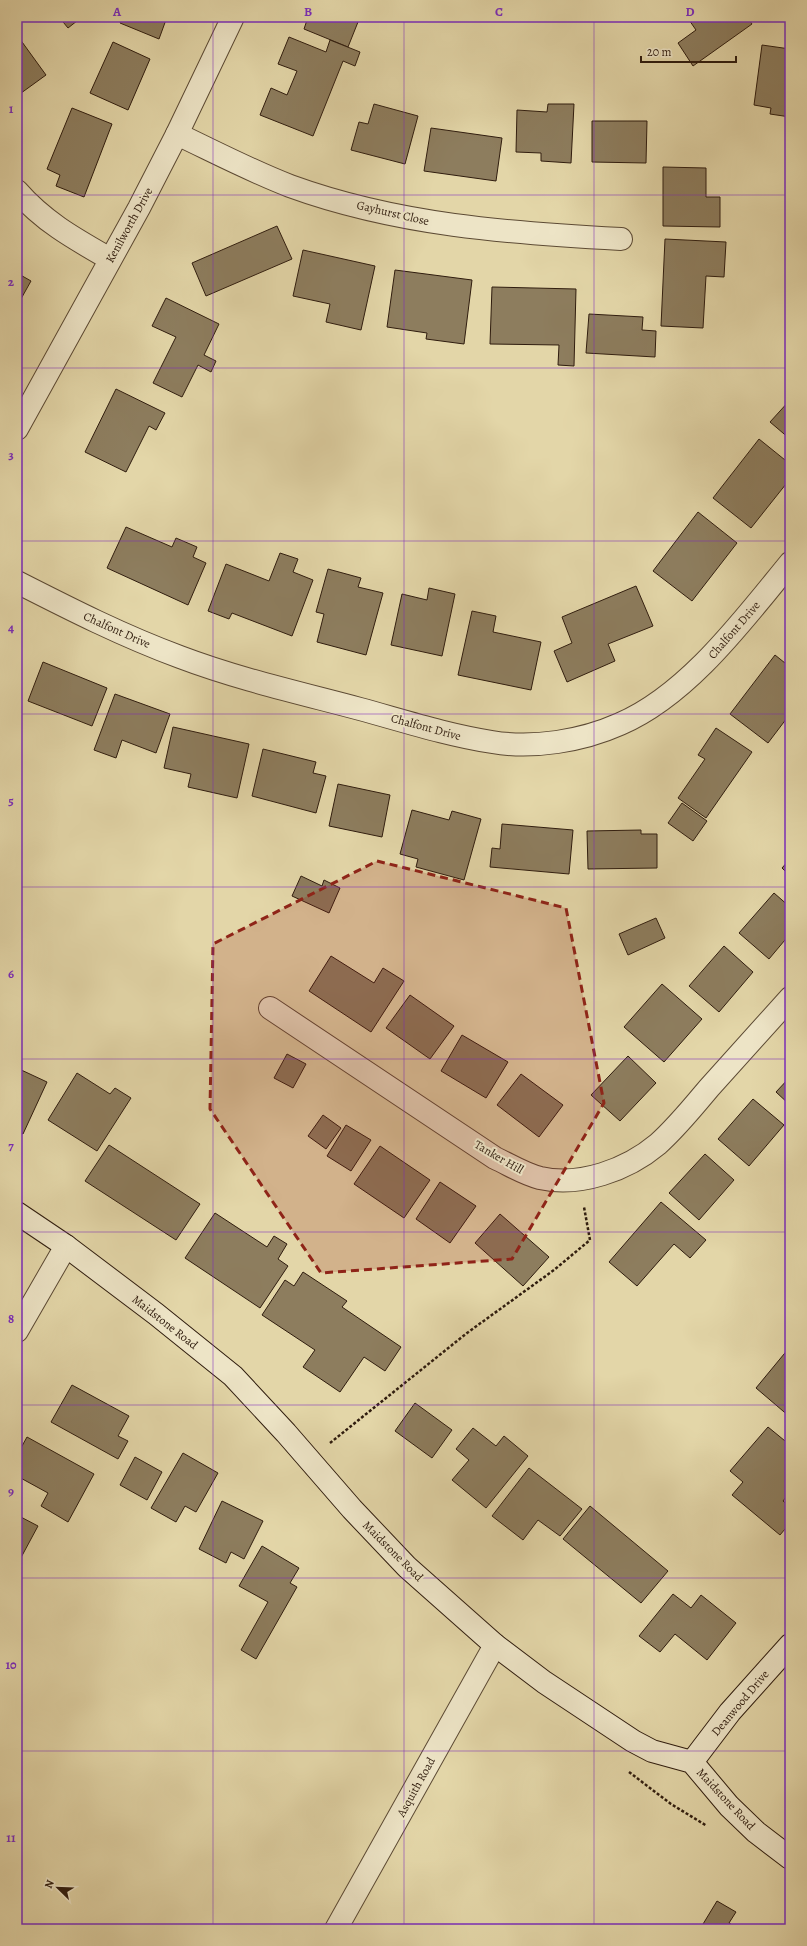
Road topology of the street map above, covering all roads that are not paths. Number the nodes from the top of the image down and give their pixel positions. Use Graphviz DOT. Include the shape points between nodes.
graph roads {
  1 [pos="233,17"];
  2 [pos="177,134"];
  3 [pos="17,192"];
  4 [pos="621,239"];
  5 [pos="110,259"];
  6 [pos="17,429"];
  7 [pos="790,563"];
  8 [pos="17,582"];
  9 [pos="790,998"];
  10 [pos="270,1008"];
  11 [pos="17,1213"];
  12 [pos="66,1246"];
  13 [pos="17,1331"];
  14 [pos="495,1645"];
  15 [pos="790,1645"];
  16 [pos="692,1762"];
  17 [pos="790,1858"];
  18 [pos="336,1929"];
  1 -- 2 [label="street, Kenilworth Drive"];
  2 -- 4 [label="street, Gayhurst Close" via="290,186 386,213 489,230"];
  2 -- 5 [label="street, Kenilworth Drive"];
  3 -- 5 [label="street" via="33,209 63,232"];
  5 -- 6 [label="street, Kenilworth Drive"];
  7 -- 8 [label="street, Chalfont Drive" via="731,635 704,663 674,690 645,711 622,724 597,733 563,741 527,744 493,743 451,734 216,670 129,636"];
  9 -- 10 [label="street, Tanker Hill" via="659,1143 622,1167 580,1179 561,1180 540,1178 496,1158"];
  11 -- 12 [label="street, Maidstone Road"];
  12 -- 13 [label="street"];
  12 -- 14 [label="street, Maidstone Road" via="232,1376 402,1562"];
  14 -- 16 [label="street, Maidstone Road" via="556,1691 633,1741 652,1751"];
  14 -- 18 [label="street, Asquith Road"];
  15 -- 16 [label="street, Deanwood Drive" via="730,1712"];
  16 -- 17 [label="street, Maidstone Road" via="729,1806 756,1832"];
}
